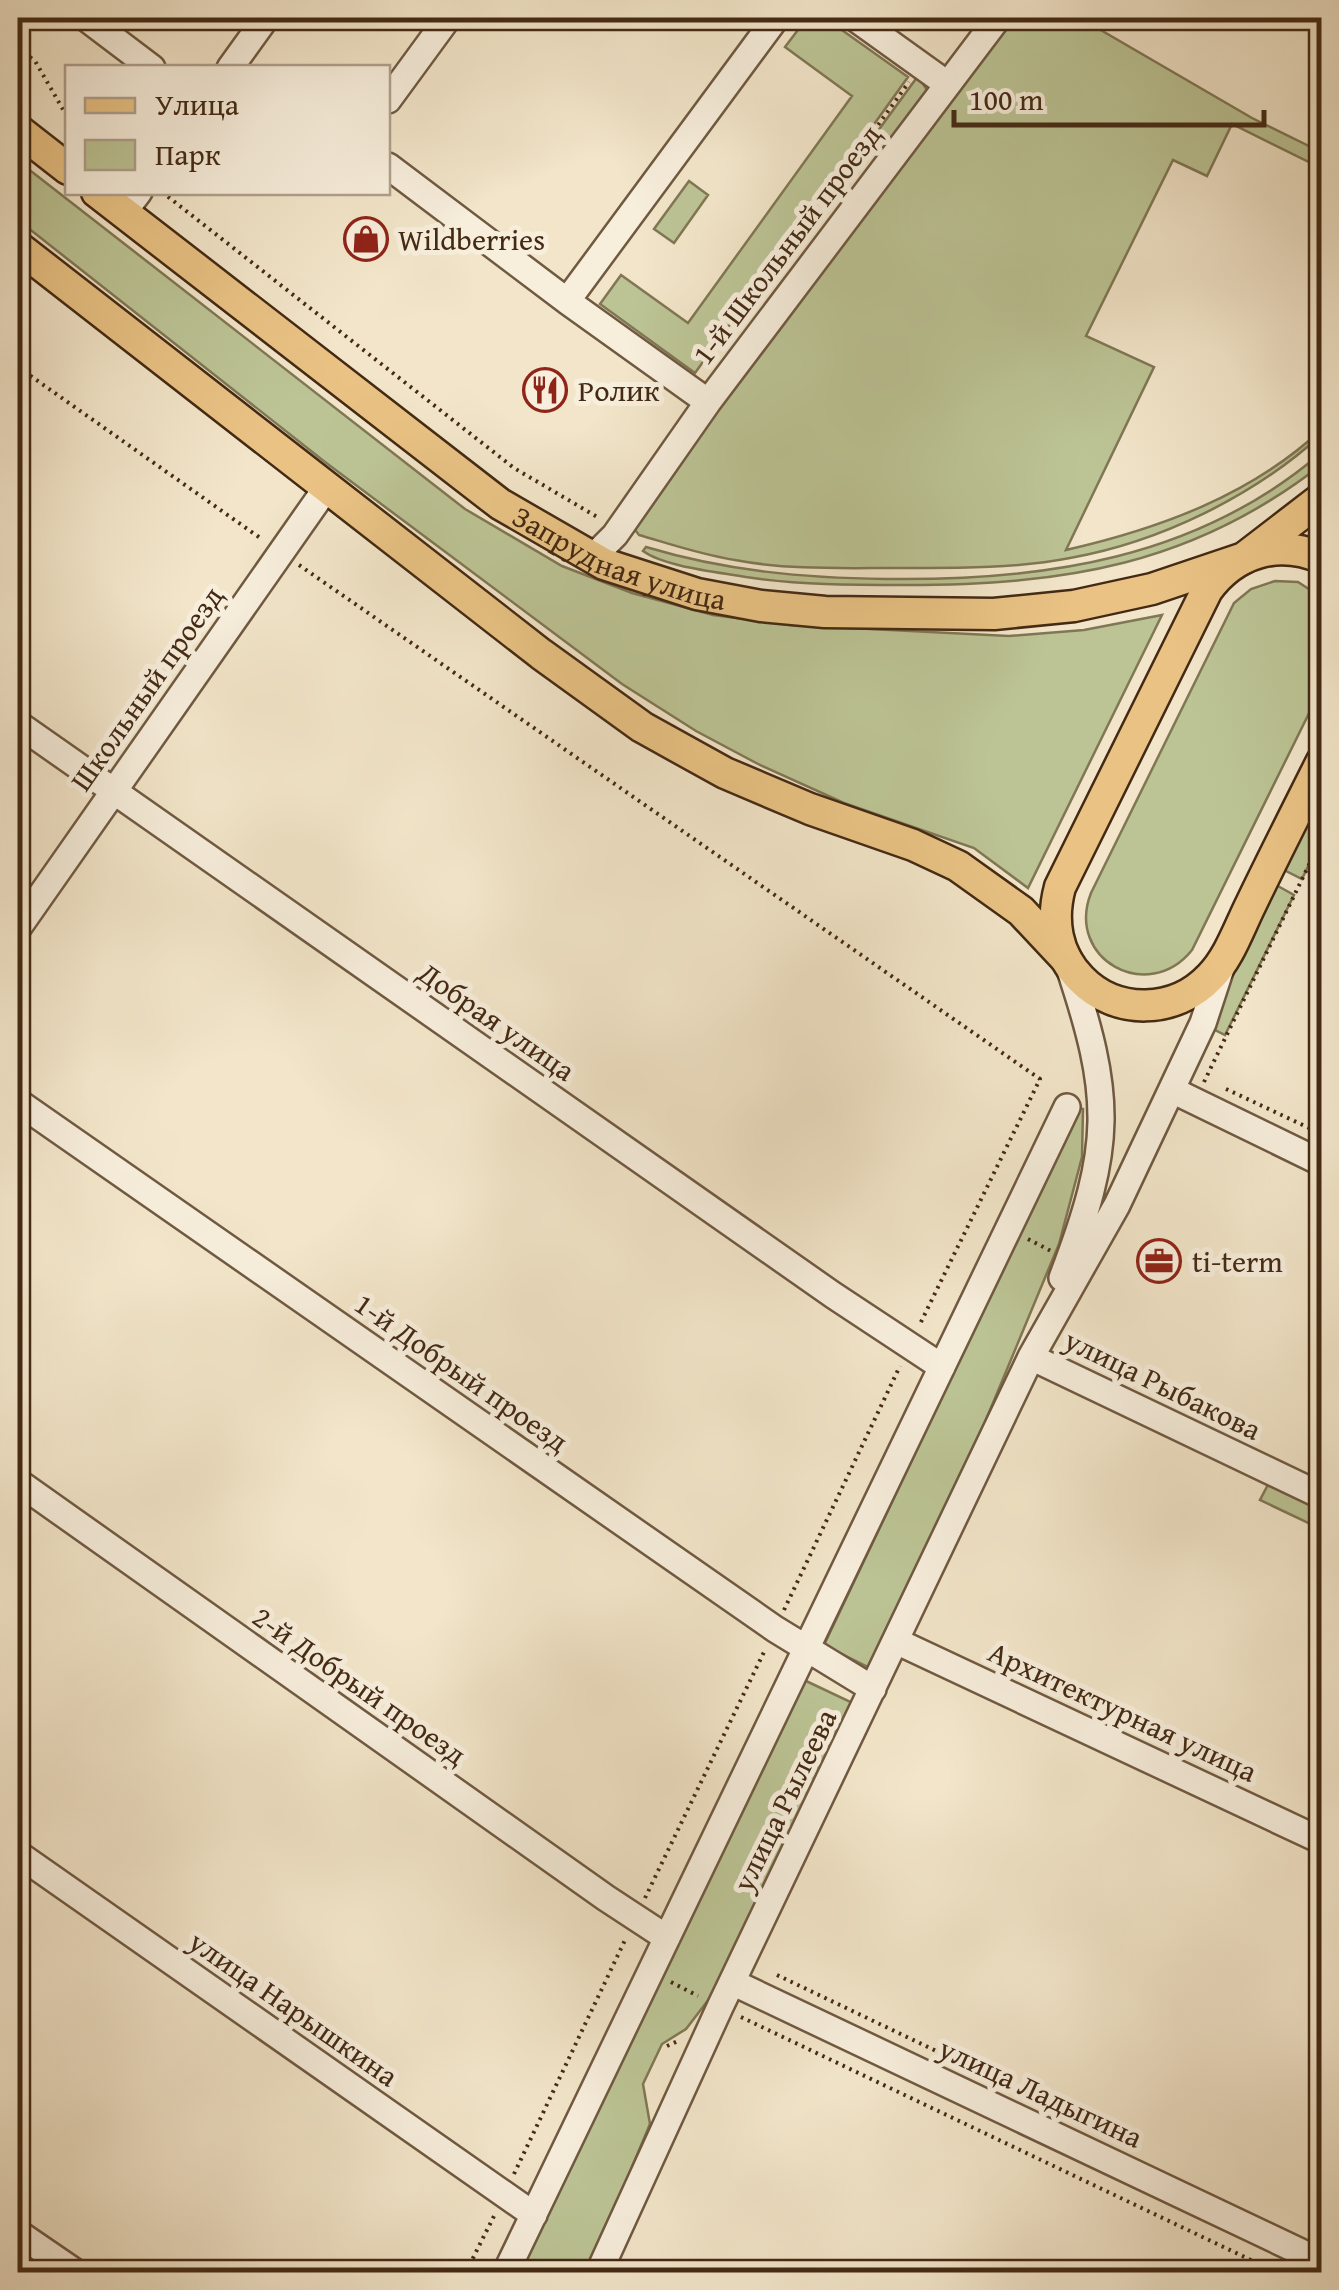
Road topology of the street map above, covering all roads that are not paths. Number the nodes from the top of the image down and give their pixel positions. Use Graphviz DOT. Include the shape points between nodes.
graph roads {
  1 [pos="86,18"];
  2 [pos="266,18"];
  3 [pos="448,18"];
  4 [pos="776,18"];
  5 [pos="856,18"];
  6 [pos="998,18"];
  7 [pos="115,26"];
  8 [pos="149,65"];
  9 [pos="232,65"];
  10 [pos="947,84"];
  11 [pos="390,97"];
  12 [pos="18,130"];
  13 [pos="65,167"];
  14 [pos="390,168"];
  15 [pos="106,195"];
  16 [pos="131,203"];
  17 [pos="18,247"];
  18 [pos="567,301"];
  19 [pos="708,402"];
  20 [pos="327,487"];
  21 [pos="1322,498"];
  22 [pos="592,558"];
  23 [pos="1244,558"];
  24 [pos="1322,558"];
  25 [pos="18,724"];
  26 [pos="1322,761"];
  27 [pos="113,792"];
  28 [pos="18,928"];
  29 [pos="1226,954"];
  30 [pos="1066,959"];
  31 [pos="1183,1096"];
  32 [pos="18,1102"];
  33 [pos="1066,1107"];
  34 [pos="1322,1162"];
  35 [pos="1031,1357"];
  36 [pos="942,1366"];
  37 [pos="18,1482"];
  38 [pos="1322,1496"];
  39 [pos="896,1641"];
  40 [pos="806,1649"];
  41 [pos="873,1689"];
  42 [pos="1322,1840"];
  43 [pos="18,1854"];
  44 [pos="667,1938"];
  45 [pos="732,1982"];
  46 [pos="534,2215"];
  47 [pos="18,2232"];
  48 [pos="1322,2262"];
  49 [pos="74,2272"];
  50 [pos="506,2272"];
  51 [pos="598,2272"];
  1 -- 7 [label="street"];
  2 -- 9 [label="street"];
  3 -- 11 [label="street"];
  4 -- 18 [label="street"];
  5 -- 10 [label="street"];
  6 -- 10 [label="street, 1-й Школьный проезд"];
  7 -- 8 [label="street"];
  10 -- 19 [label="street, 1-й Школьный проезд"];
  12 -- 13 [label="main road"];
  14 -- 18 [label="street"];
  15 -- 16 [label="main road, Запрудная улица"];
  16 -- 22 [label="main road, Запрудная улица" via="488,496"];
  17 -- 20 [label="main road"];
  18 -- 19 [label="street"];
  19 -- 22 [label="street, 1-й Школьный проезд" via="616,536"];
  20 -- 27 [label="street, Школьный проезд"];
  20 -- 30 [label="main road" via="642,726 724,773 958,866 1020,911"];
  21 -- 23 [label="main road"];
  22 -- 23 [label="main road, Запрудная улица" via="666,585 760,606 978,614 1105,601"];
  23 -- 24 [label="main road" via="1287,549"];
  23 -- 30 [label="main road" via="1206,590 1064,876 1055,914"];
  25 -- 27 [label="street, Добрая улица"];
  26 -- 29 [label="main road"];
  27 -- 28 [label="street, Школьный проезд"];
  27 -- 36 [label="street, Добрая улица"];
  29 -- 30 [label="main road" via="1199,987 1149,1006 1098,993"];
  29 -- 31 [label="street, улица Рылеева"];
  30 -- 35 [label="street, улица Рылеева" via="1099,1071 1102,1129 1083,1222"];
  31 -- 34 [label="street"];
  31 -- 35 [label="street, улица Рылеева"];
  32 -- 40 [label="street, 1-й Добрый проезд"];
  33 -- 36 [label="street"];
  35 -- 38 [label="street, улица Рыбакова"];
  35 -- 39 [label="street, улица Рылеева"];
  36 -- 40 [label="street"];
  37 -- 44 [label="street, 2-й Добрый проезд"];
  39 -- 41 [label="street, улица Рылеева"];
  39 -- 42 [label="street, Архитектурная улица"];
  40 -- 41 [label="street, 1-й Добрый проезд"];
  40 -- 44 [label="street"];
  41 -- 45 [label="street, улица Рылеева"];
  43 -- 46 [label="street, улица Нарышкина"];
  44 -- 46 [label="street"];
  45 -- 48 [label="street, улица Ладыгина"];
  45 -- 51 [label="street, улица Рылеева"];
  46 -- 50 [label="street"];
  47 -- 49 [label="street"];
}
